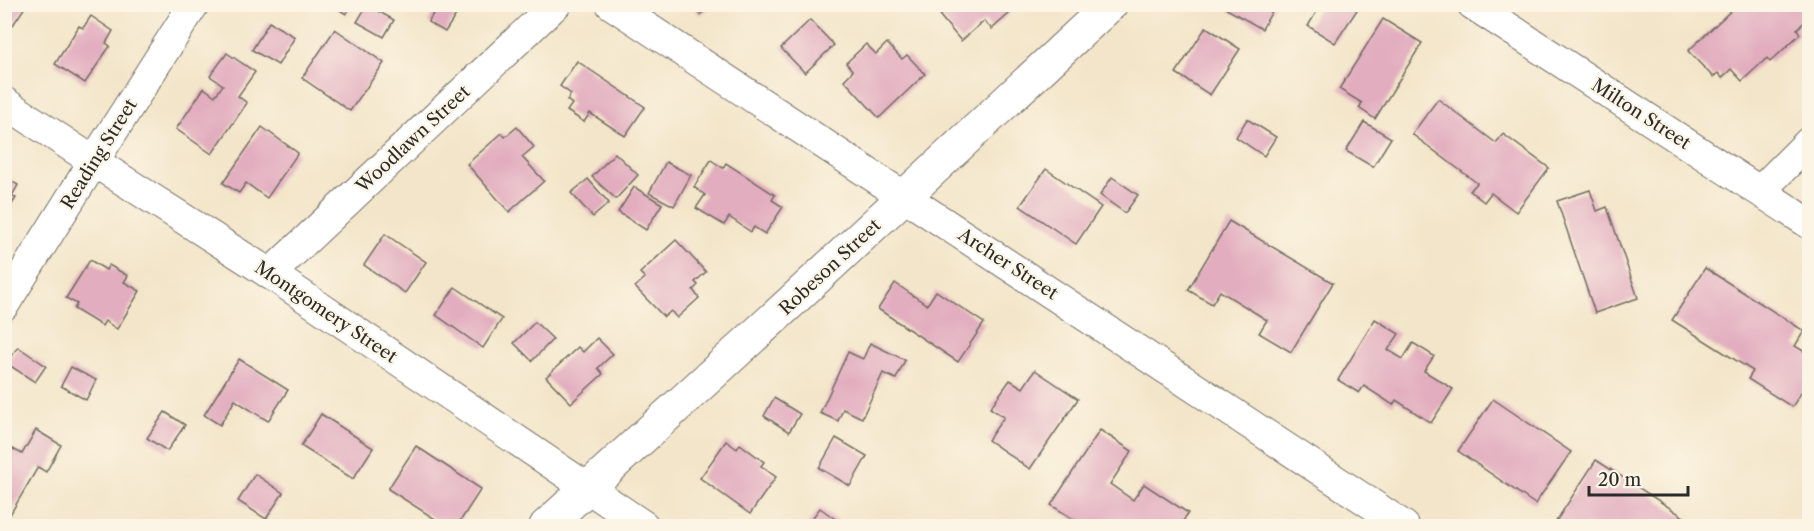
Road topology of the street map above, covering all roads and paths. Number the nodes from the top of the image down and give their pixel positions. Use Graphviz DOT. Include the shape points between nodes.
graph roads {
  1 [pos="194,4"];
  2 [pos="556,4"];
  3 [pos="610,4"];
  4 [pos="1111,4"];
  5 [pos="1472,4"];
  6 [pos="4,102"];
  7 [pos="1809,141"];
  8 [pos="93,161"];
  9 [pos="1760,191"];
  10 [pos="905,196"];
  11 [pos="1809,224"];
  12 [pos="270,274"];
  13 [pos="4,305"];
  14 [pos="588,489"];
  15 [pos="546,526"];
  16 [pos="644,526"];
  17 [pos="1404,526"];
  1 -- 8 [label="street, Reading Street"];
  2 -- 12 [label="street, Woodlawn Street"];
  3 -- 10 [label="street, Archer Street"];
  4 -- 10 [label="main road, Robeson Street"];
  5 -- 9 [label="street, Milton Street"];
  6 -- 8 [label="street, Montgomery Street"];
  7 -- 9 [label="street"];
  8 -- 12 [label="street, Montgomery Street"];
  8 -- 13 [label="street, Reading Street"];
  9 -- 11 [label="street, Milton Street"];
  10 -- 14 [label="main road, Robeson Street"];
  10 -- 17 [label="street, Archer Street"];
  12 -- 14 [label="street, Montgomery Street"];
  14 -- 15 [label="main road, Robeson Street"];
  14 -- 16 [label="street, Montgomery Street"];
}
